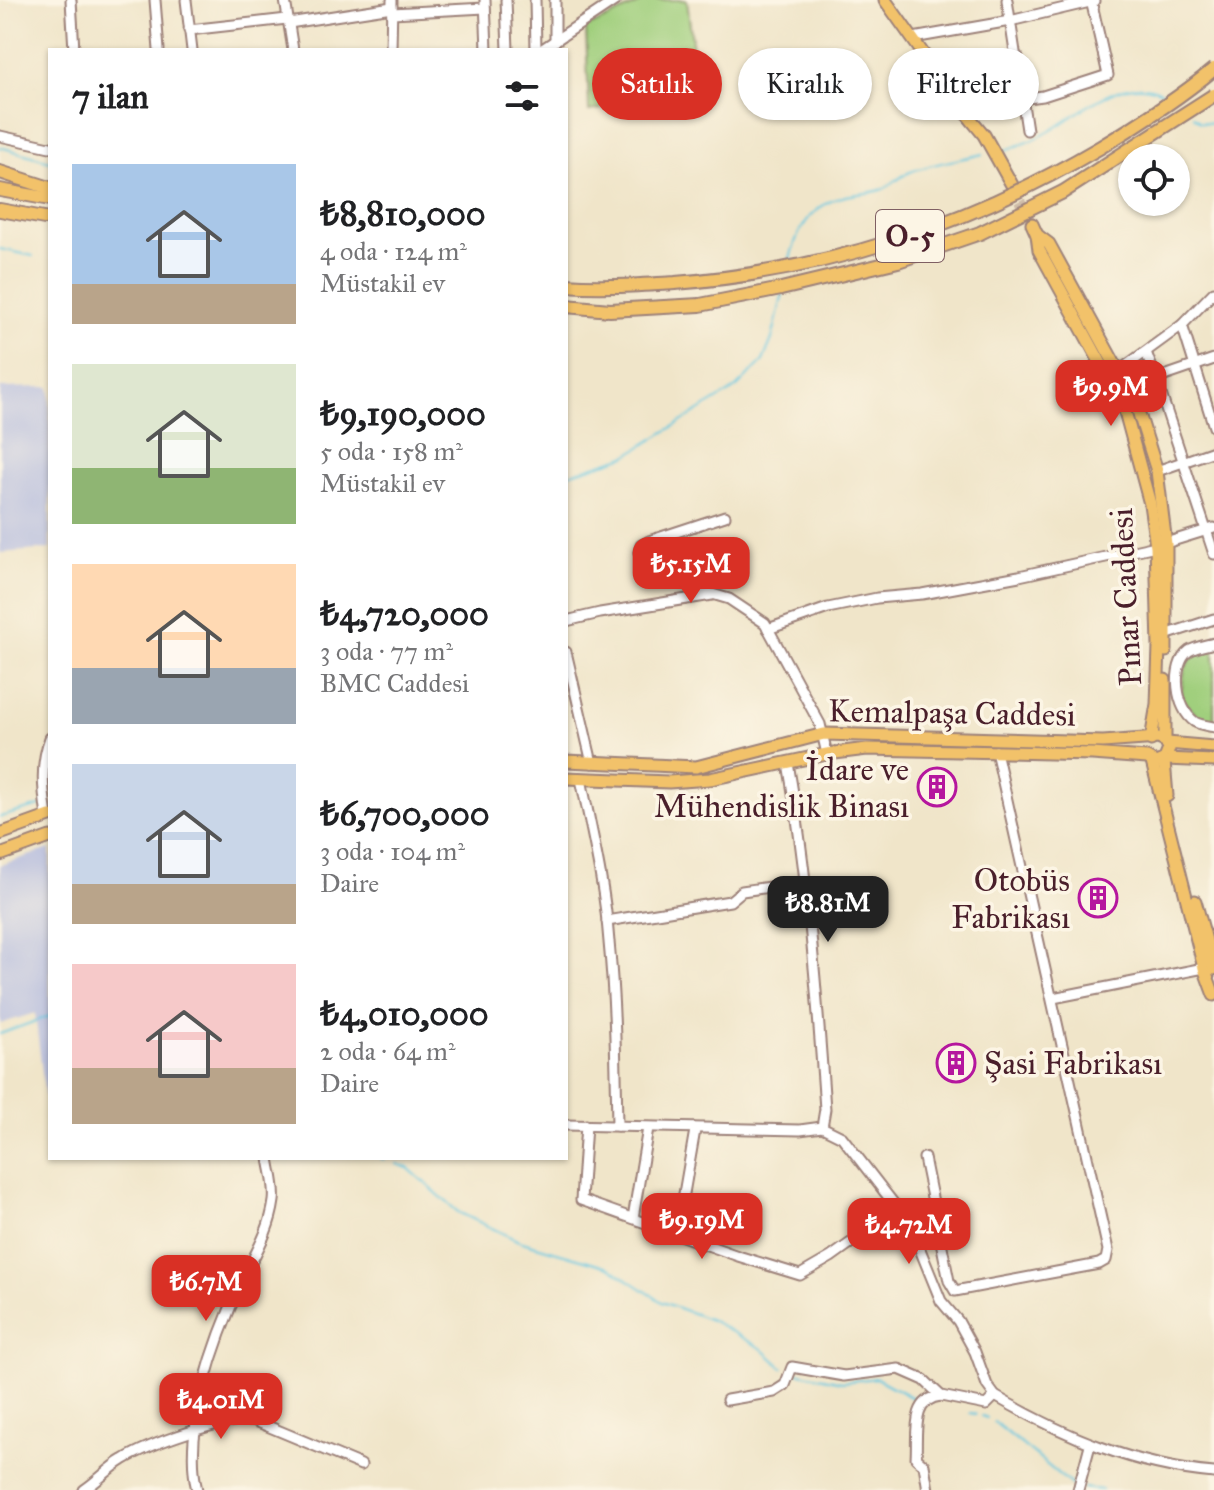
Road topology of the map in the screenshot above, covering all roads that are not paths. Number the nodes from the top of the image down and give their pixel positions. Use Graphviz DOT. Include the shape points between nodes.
graph roads {
  1 [pos="71,0"];
  2 [pos="155,0"];
  3 [pos="186,0"];
  4 [pos="285,0"];
  5 [pos="506,0"];
  6 [pos="535,0"];
  7 [pos="555,0"];
  8 [pos="616,0"];
  9 [pos="1007,0"];
  10 [pos="889,1"];
  11 [pos="1093,1"];
  12 [pos="485,4"];
  13 [pos="392,7"];
  14 [pos="288,21"];
  15 [pos="1010,21"];
  16 [pos="189,30"];
  17 [pos="913,38"];
  18 [pos="555,41"];
  19 [pos="74,48"];
  20 [pos="159,48"];
  21 [pos="192,48"];
  22 [pos="293,48"];
  23 [pos="391,48"];
  24 [pos="487,48"];
  25 [pos="508,48"];
  26 [pos="539,48"];
  27 [pos="543,48"];
  28 [pos="920,48"];
  29 [pos="1016,48"];
  30 [pos="1214,69"];
  31 [pos="1214,95"];
  32 [pos="1039,97"];
  33 [pos="972,120"];
  34 [pos="1026,120"];
  35 [pos="1027,130"];
  36 [pos="0,136"];
  37 [pos="48,147"];
  38 [pos="0,172"];
  39 [pos="1012,185"];
  40 [pos="48,187"];
  41 [pos="0,190"];
  42 [pos="48,199"];
  43 [pos="0,210"];
  44 [pos="48,219"];
  45 [pos="568,285"];
  46 [pos="1214,292"];
  47 [pos="568,306"];
  48 [pos="1182,325"];
  49 [pos="1146,352"];
  50 [pos="1214,359"];
  51 [pos="1195,366"];
  52 [pos="1119,371"];
  53 [pos="1156,379"];
  54 [pos="1214,427"];
  55 [pos="1214,451"];
  56 [pos="1184,461"];
  57 [pos="1157,471"];
  58 [pos="725,516"];
  59 [pos="1210,530"];
  60 [pos="1161,545"];
  61 [pos="1214,554"];
  62 [pos="716,595"];
  63 [pos="1214,619"];
  64 [pos="568,621"];
  65 [pos="768,629"];
  66 [pos="1163,636"];
  67 [pos="1214,643"];
  68 [pos="568,661"];
  69 [pos="1214,727"];
  70 [pos="824,734"];
  71 [pos="1150,740"];
  72 [pos="1166,742"];
  73 [pos="48,743"];
  74 [pos="1214,747"];
  75 [pos="996,751"];
  76 [pos="827,754"];
  77 [pos="1157,760"];
  78 [pos="568,761"];
  79 [pos="1214,761"];
  80 [pos="592,763"];
  81 [pos="788,763"];
  82 [pos="568,778"];
  83 [pos="581,779"];
  84 [pos="48,816"];
  85 [pos="0,834"];
  86 [pos="48,838"];
  87 [pos="0,855"];
  88 [pos="805,882"];
  89 [pos="607,921"];
  90 [pos="1209,968"];
  91 [pos="1214,995"];
  92 [pos="1053,998"];
  93 [pos="568,1125"];
  94 [pos="586,1125"];
  95 [pos="617,1126"];
  96 [pos="822,1127"];
  97 [pos="648,1128"];
  98 [pos="695,1130"];
  99 [pos="924,1158"];
  100 [pos="269,1160"];
  101 [pos="898,1209"];
  102 [pos="633,1218"];
  103 [pos="677,1234"];
  104 [pos="941,1396"];
  105 [pos="995,1396"];
  106 [pos="727,1400"];
  107 [pos="195,1432"];
  108 [pos="1090,1445"];
  109 [pos="361,1465"];
  110 [pos="1214,1473"];
  111 [pos="84,1490"];
  112 [pos="197,1490"];
  113 [pos="928,1490"];
  114 [pos="1078,1490"];
  1 -- 19 [label="street"];
  2 -- 20 [label="street"];
  3 -- 16 [label="street"];
  4 -- 14 [label="street"];
  5 -- 25 [label="street"];
  6 -- 26 [label="street"];
  7 -- 18 [label="street"];
  8 -- 18 [label="street"];
  9 -- 15 [label="street"];
  10 -- 17 [label="main road"];
  11 -- 15 [label="street"];
  11 -- 32 [label="street" via="1108,75"];
  12 -- 13 [label="street"];
  12 -- 24 [label="street"];
  13 -- 14 [label="street"];
  13 -- 23 [label="street"];
  14 -- 16 [label="street"];
  14 -- 22 [label="street"];
  15 -- 17 [label="street"];
  15 -- 29 [label="street"];
  16 -- 21 [label="street"];
  17 -- 28 [label="main road"];
  18 -- 27 [label="street"];
  30 -- 45 [label="highway, O-5, bridge" via="1124,133 1051,176 973,214 887,244 778,270 701,281"];
  31 -- 47 [label="highway, O-5, bridge" via="1063,192 980,233 898,261 700,305 610,310"];
  33 -- 39 [label="main road"];
  34 -- 35 [label="street"];
  36 -- 37 [label="street"];
  38 -- 40 [label="highway"];
  41 -- 42 [label="highway"];
  43 -- 44 [label="highway"];
  46 -- 48 [label="street"];
  48 -- 49 [label="street"];
  48 -- 51 [label="street"];
  49 -- 52 [label="street"];
  49 -- 53 [label="street"];
  50 -- 51 [label="street"];
  51 -- 53 [label="street"];
  51 -- 54 [label="street"];
  52 -- 57 [label="main road, Pınar Caddesi" via="1135,401"];
  52 -- 60 [label="main road, Pınar Caddesi" via="1049,244 1034,230 1039,250 1123,404"];
  53 -- 56 [label="street"];
  55 -- 56 [label="street"];
  56 -- 57 [label="street"];
  56 -- 59 [label="street"];
  57 -- 60 [label="main road, Pınar Caddesi"];
  58 -- 62 [label="street" via="649,541 639,552 692,588"];
  59 -- 60 [label="street"];
  59 -- 61 [label="street"];
  60 -- 65 [label="street" via="828,608"];
  60 -- 66 [label="main road, Pınar Caddesi"];
  62 -- 64 [label="street"];
  62 -- 65 [label="street"];
  63 -- 66 [label="street"];
  65 -- 70 [label="street"];
  66 -- 71 [label="main road, Pınar Caddesi"];
  66 -- 72 [label="main road, Pınar Caddesi"];
  67 -- 69 [label="street" via="1189,651 1177,682 1183,708 1194,721"];
  68 -- 80 [label="street"];
  70 -- 71 [label="main road, Kemalpaşa Caddesi"];
  70 -- 76 [label="street"];
  70 -- 80 [label="main road, Kemalpaşa Caddesi" via="696,767"];
  71 -- 72 [label="main road, Kemalpaşa Caddesi"];
  71 -- 77 [label="main road" via="1144,749"];
  72 -- 74 [label="main road, Kemalpaşa Caddesi"];
  72 -- 77 [label="main road" via="1169,751"];
  73 -- 84 [label="street" via="42,793"];
  75 -- 76 [label="main road, Kemalpaşa Caddesi" via="881,748"];
  75 -- 77 [label="main road, Kemalpaşa Caddesi"];
  75 -- 92 [label="street"];
  76 -- 81 [label="main road, Kemalpaşa Caddesi"];
  77 -- 79 [label="main road, Kemalpaşa Caddesi"];
  77 -- 90 [label="main road"];
  78 -- 80 [label="main road, Kemalpaşa Caddesi"];
  81 -- 83 [label="main road, Kemalpaşa Caddesi" via="710,779"];
  81 -- 88 [label="street"];
  82 -- 83 [label="main road, Kemalpaşa Caddesi"];
  83 -- 89 [label="street"];
  84 -- 85 [label="main road"];
  86 -- 87 [label="main road"];
  88 -- 89 [label="street" via="742,891 730,901"];
  88 -- 96 [label="street" via="823,1077"];
  89 -- 95 [label="street"];
  90 -- 91 [label="main road"];
  90 -- 92 [label="street"];
  92 -- 99 [label="street" via="1106,1260 955,1291"];
  93 -- 94 [label="street"];
  94 -- 95 [label="street"];
  94 -- 102 [label="street" via="581,1200"];
  95 -- 97 [label="street"];
  96 -- 98 [label="street"];
  96 -- 101 [label="street" via="842,1137"];
  97 -- 98 [label="street"];
  97 -- 102 [label="street"];
  98 -- 103 [label="street"];
  100 -- 107 [label="street" via="275,1197 269,1226 213,1348"];
  101 -- 103 [label="street" via="800,1275"];
  101 -- 105 [label="street" via="941,1301 958,1321"];
  102 -- 103 [label="street"];
  104 -- 105 [label="street" via="986,1405"];
  104 -- 106 [label="street" via="924,1380 899,1369 844,1376 792,1367 785,1385 774,1392"];
  104 -- 113 [label="street" via="924,1402 917,1422 916,1458 927,1471"];
  105 -- 108 [label="street"];
  107 -- 109 [label="street" via="253,1420"];
  107 -- 111 [label="street" via="124,1459"];
  107 -- 112 [label="street"];
  108 -- 110 [label="street" via="1175,1470"];
  108 -- 114 [label="street"];
}
